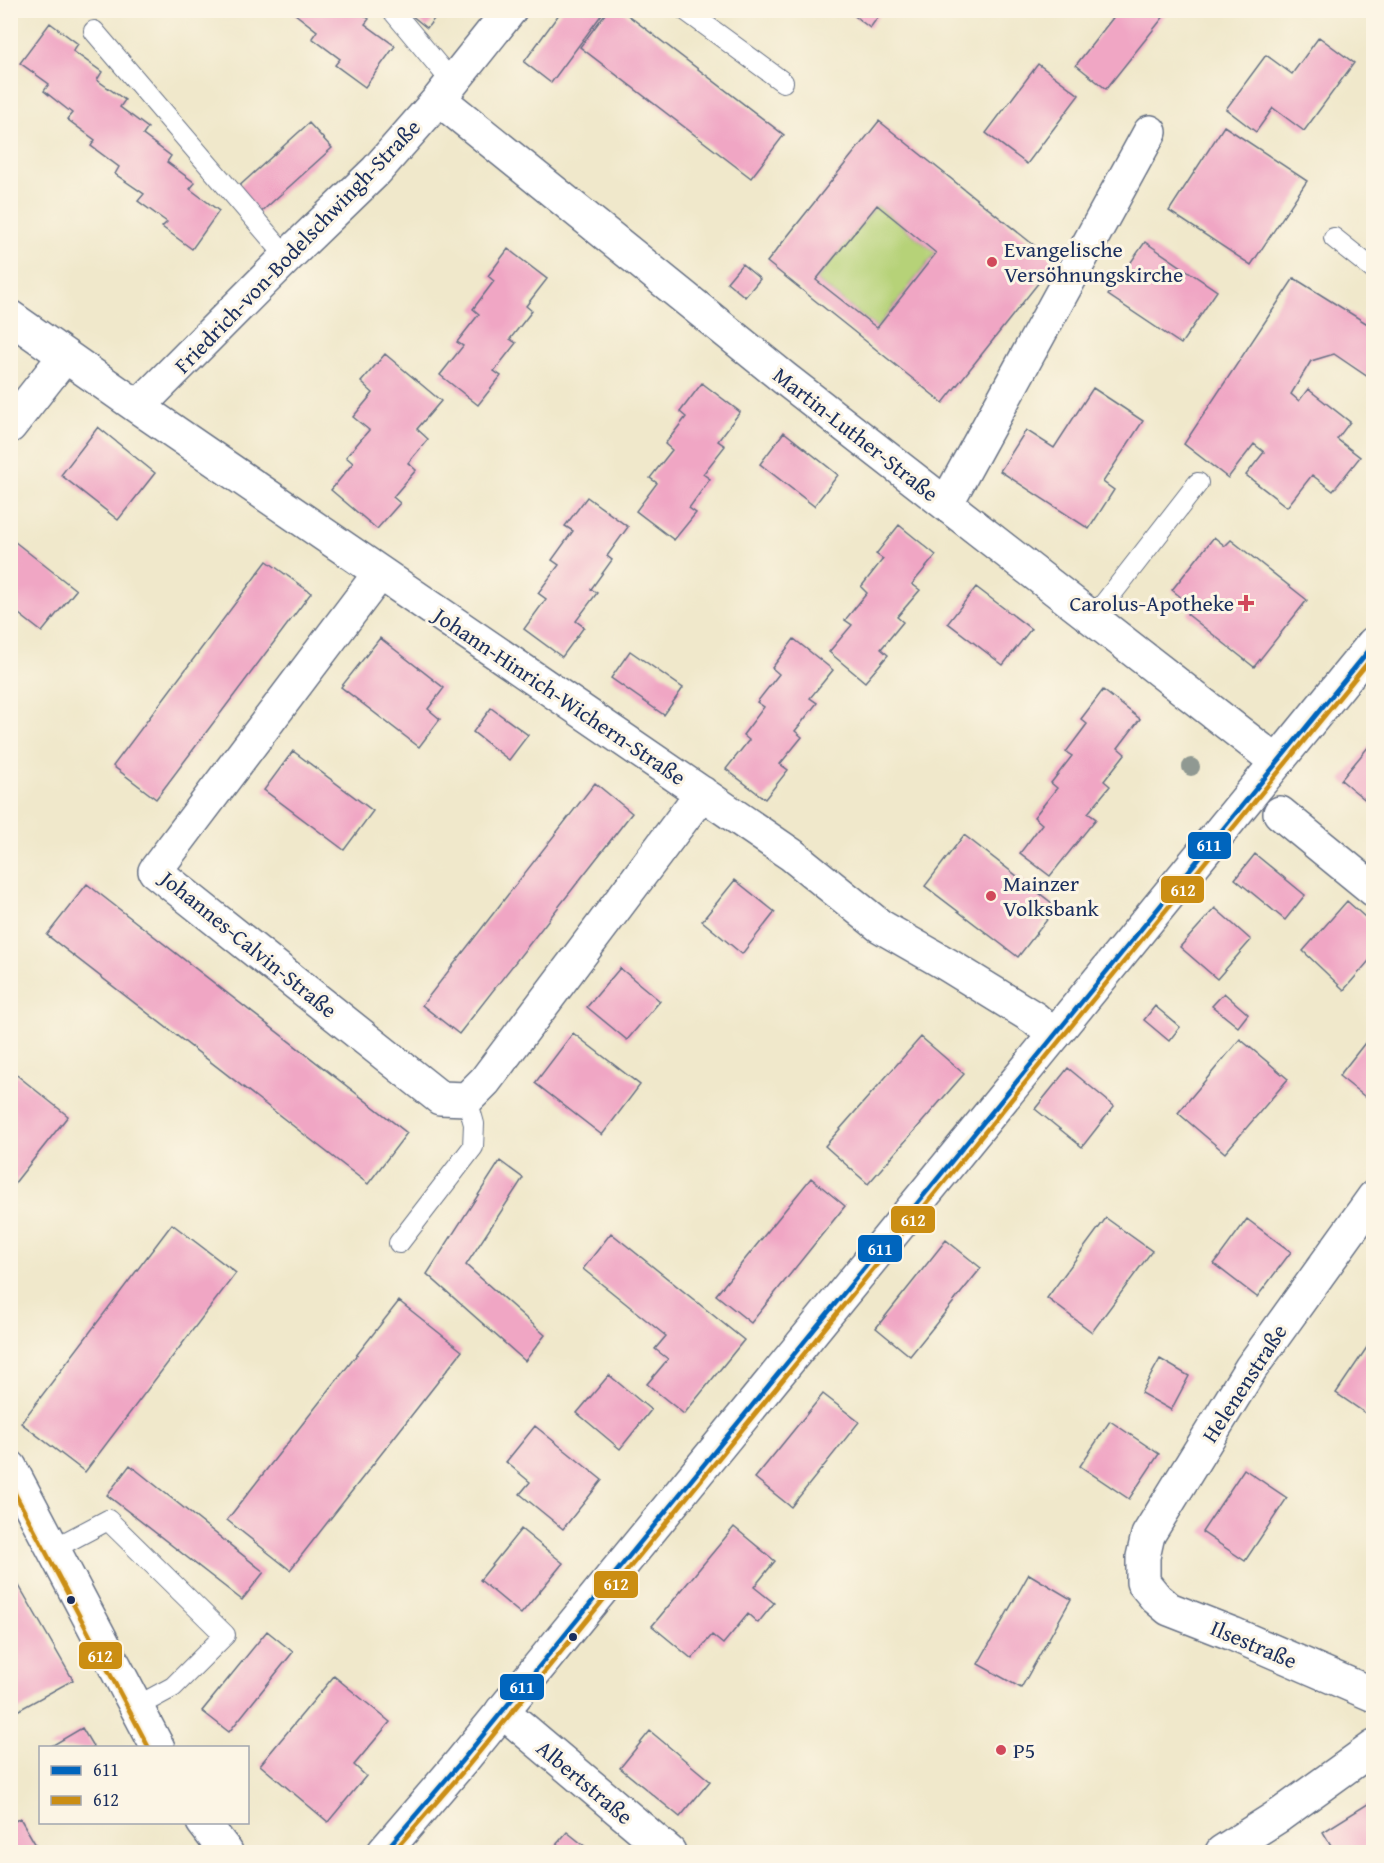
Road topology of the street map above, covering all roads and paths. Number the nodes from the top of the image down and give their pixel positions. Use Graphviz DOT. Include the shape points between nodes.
graph roads {
  1 [pos="392,10"];
  2 [pos="510,10"];
  3 [pos="686,10"];
  4 [pos="94,31"];
  5 [pos="783,82"];
  6 [pos="446,91"];
  7 [pos="1150,132"];
  8 [pos="1334,238"];
  9 [pos="287,257"];
  10 [pos="1374,270"];
  11 [pos="10,316"];
  12 [pos="65,356"];
  13 [pos="138,407"];
  14 [pos="10,426"];
  15 [pos="1198,483"];
  16 [pos="945,504"];
  17 [pos="380,573"];
  18 [pos="1093,618"];
  19 [pos="1374,643"];
  20 [pos="1277,762"];
  21 [pos="702,793"];
  22 [pos="1280,813"];
  23 [pos="1374,890"];
  24 [pos="1054,1035"];
  25 [pos="467,1099"];
  26 [pos="1374,1197"];
  27 [pos="399,1243"];
  28 [pos="10,1467"];
  29 [pos="55,1548"];
  30 [pos="1143,1582"];
  31 [pos="1374,1695"];
  32 [pos="135,1707"];
  33 [pos="502,1711"];
  34 [pos="157,1746"];
  35 [pos="1374,1747"];
  36 [pos="205,1824"];
  37 [pos="226,1852"];
  38 [pos="384,1852"];
  39 [pos="669,1852"];
  40 [pos="1222,1852"];
  1 -- 6 [label="lane"];
  2 -- 6 [label="street, Friedrich-von-Bodelschwingh-Straße"];
  3 -- 5 [label="lane"];
  4 -- 9 [label="lane"];
  6 -- 9 [label="street, Friedrich-von-Bodelschwingh-Straße" via="376,171"];
  6 -- 16 [label="street, Martin-Luther-Straße" via="784,378"];
  7 -- 16 [label="street"];
  8 -- 10 [label="lane"];
  9 -- 13 [label="street, Friedrich-von-Bodelschwingh-Straße"];
  11 -- 12 [label="street, Johann-Hinrich-Wichern-Straße"];
  12 -- 13 [label="street, Johann-Hinrich-Wichern-Straße"];
  12 -- 14 [label="street"];
  13 -- 17 [label="street, Johann-Hinrich-Wichern-Straße"];
  15 -- 18 [label="lane"];
  16 -- 18 [label="street, Martin-Luther-Straße"];
  17 -- 21 [label="street, Johann-Hinrich-Wichern-Straße"];
  17 -- 25 [label="street, Johannes-Calvin-Straße" via="155,871 440,1098"];
  18 -- 20 [label="street, Martin-Luther-Straße"];
  19 -- 20 [label="street"];
  20 -- 24 [label="street"];
  21 -- 24 [label="street, Johann-Hinrich-Wichern-Straße" via="792,855 880,926 1034,1018"];
  21 -- 25 [label="street" via="485,1081"];
  22 -- 23 [label="street"];
  24 -- 33 [label="street"];
  25 -- 27 [label="lane" via="474,1125 473,1147"];
  26 -- 30 [label="street, Helenenstraße" via="1251,1368 1148,1535"];
  28 -- 29 [label="street"];
  29 -- 32 [label="street"];
  29 -- 32 [label="lane" via="108,1520 225,1635 173,1687"];
  30 -- 31 [label="street, Ilsestraße" via="1169,1609"];
  32 -- 34 [label="street"];
  33 -- 38 [label="street"];
  33 -- 39 [label="street, Albertstraße"];
  35 -- 40 [label="street"];
  36 -- 37 [label="street"];
}
